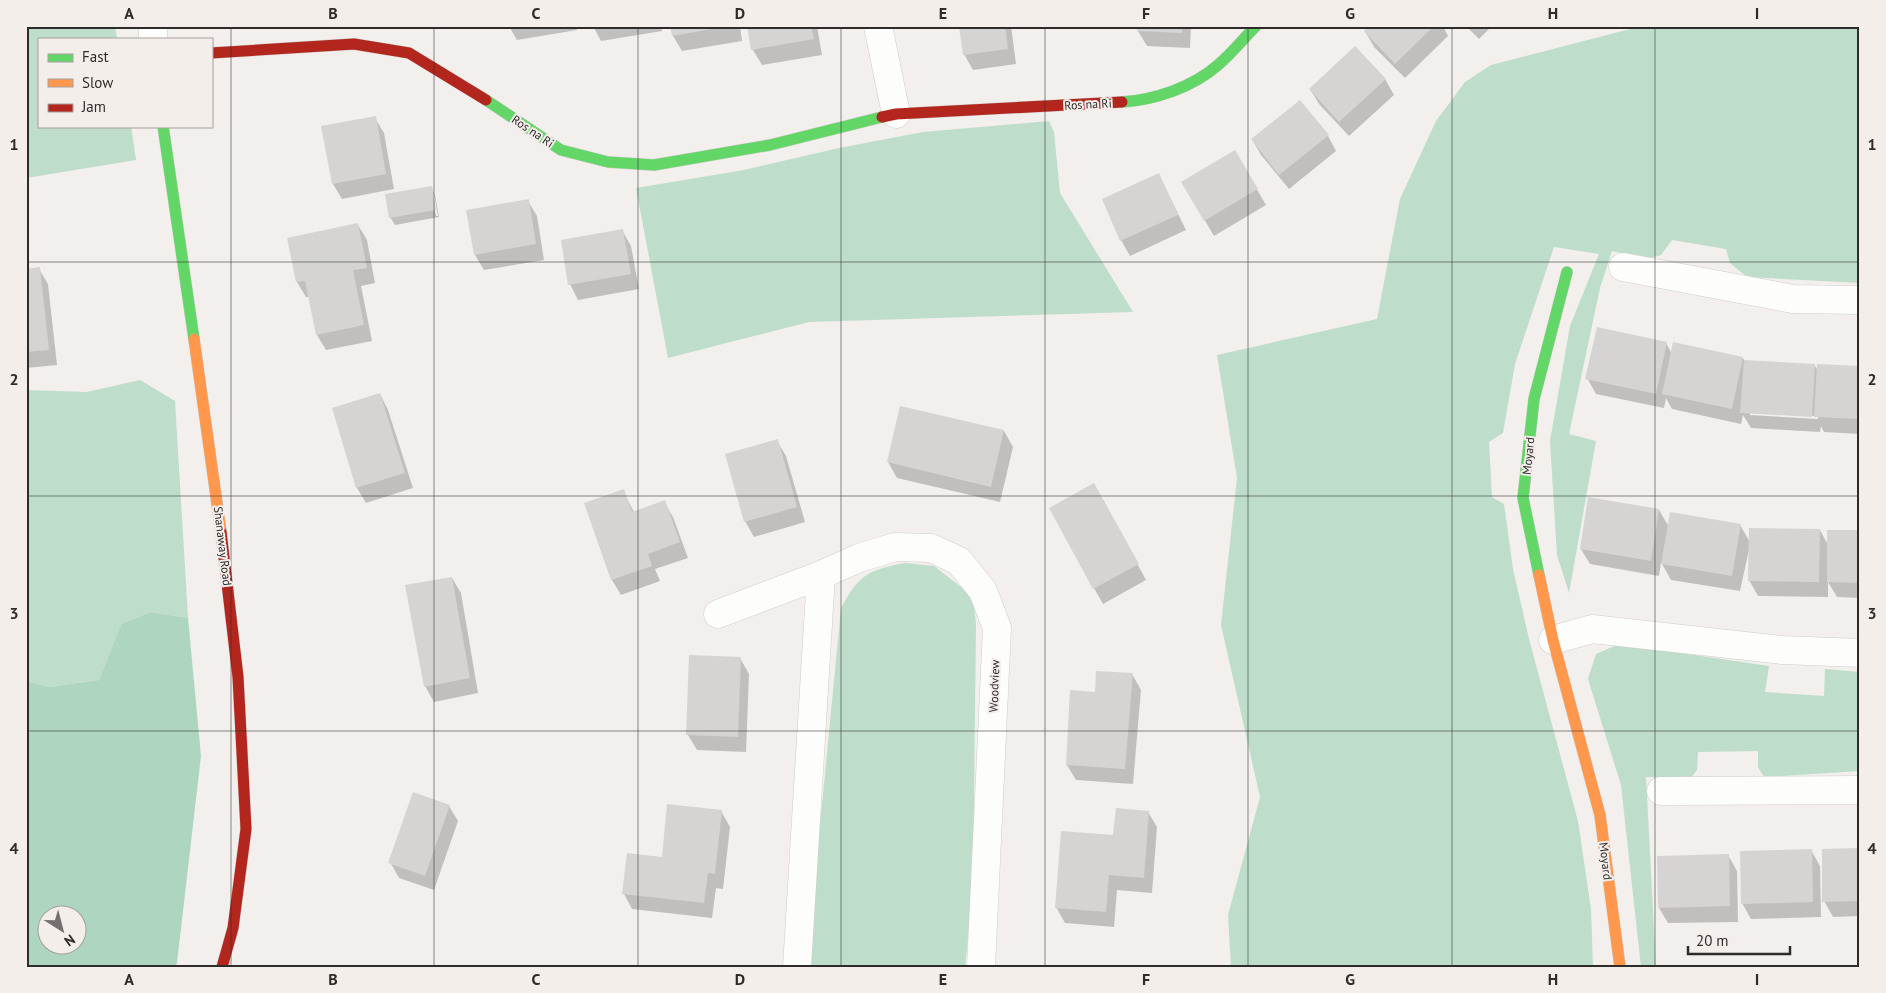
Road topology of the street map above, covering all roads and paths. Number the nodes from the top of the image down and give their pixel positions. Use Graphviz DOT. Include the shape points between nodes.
graph roads {
  1 [pos="878,26"];
  2 [pos="1256,26"];
  3 [pos="212,53"];
  4 [pos="896,114"];
  5 [pos="163,128"];
  6 [pos="1623,267"];
  7 [pos="1568,272"];
  8 [pos="1860,300"];
  9 [pos="821,575"];
  10 [pos="718,614"];
  11 [pos="1553,640"];
  12 [pos="1860,654"];
  13 [pos="1860,790"];
  14 [pos="1661,791"];
  15 [pos="222,967"];
  16 [pos="797,967"];
  17 [pos="981,967"];
  18 [pos="1620,967"];
  1 -- 4 [label="street"];
  2 -- 4 [label="street, Ros na Ri" via="1217,66 1182,88 1139,101"];
  3 -- 4 [label="street, Ros na Ri" via="354,44 409,53 455,79 561,150 608,162 654,165 770,145"];
  5 -- 15 [label="street, Shanaway Road" via="222,538 238,677 246,829 233,928"];
  6 -- 8 [label="street" via="1793,299"];
  7 -- 11 [label="street, Moyard" via="1534,399 1523,498"];
  9 -- 10 [label="street, Woodview"];
  9 -- 16 [label="street"];
  9 -- 17 [label="street, Woodview" via="895,547 931,548 959,561 983,591 997,628"];
  11 -- 12 [label="street" via="1592,629 1782,650"];
  11 -- 18 [label="street, Moyard" via="1600,815"];
  13 -- 14 [label="street"];
}
